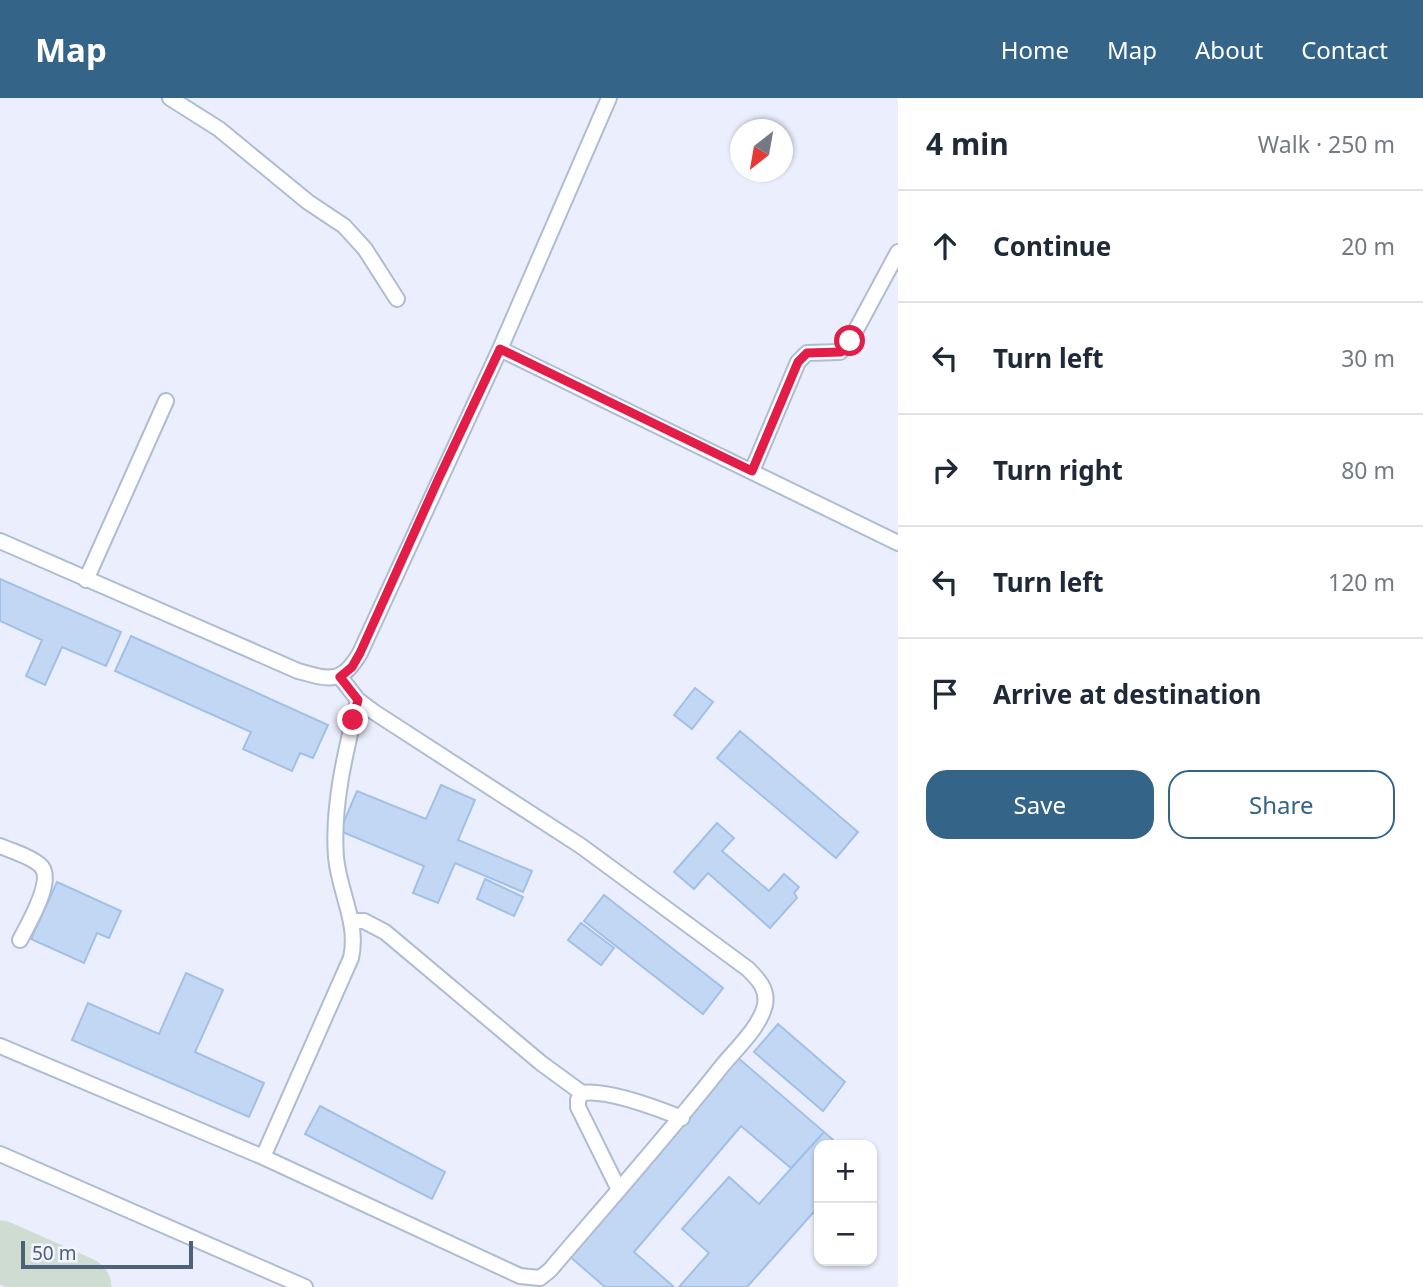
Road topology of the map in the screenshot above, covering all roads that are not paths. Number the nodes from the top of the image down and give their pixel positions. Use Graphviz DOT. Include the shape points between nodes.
graph roads {
  1 [pos="170,98"];
  2 [pos="609,98"];
  3 [pos="898,252"];
  4 [pos="397,299"];
  5 [pos="500,349"];
  6 [pos="166,401"];
  7 [pos="752,471"];
  8 [pos="0,541"];
  9 [pos="898,543"];
  10 [pos="86,580"];
  11 [pos="340,677"];
  12 [pos="358,700"];
  13 [pos="0,846"];
  14 [pos="352,921"];
  15 [pos="20,940"];
  16 [pos="0,1045"];
  17 [pos="582,1093"];
  18 [pos="681,1118"];
  19 [pos="0,1154"];
  20 [pos="263,1157"];
  21 [pos="619,1190"];
  22 [pos="540,1278"];
  23 [pos="305,1287"];
  24 [pos="553,1287"];
  1 -- 4 [label="lane" via="219,129 344,226"];
  2 -- 5 [label="lane"];
  3 -- 7 [label="lane" via="841,352 807,353 798,362"];
  5 -- 7 [label="lane"];
  5 -- 11 [label="lane" via="360,653"];
  6 -- 10 [label="lane"];
  7 -- 9 [label="lane"];
  8 -- 10 [label="lane"];
  10 -- 11 [label="lane" via="298,671"];
  11 -- 12 [label="lane"];
  12 -- 14 [label="lane" via="335,832 340,883"];
  12 -- 18 [label="lane" via="581,846 761,982 765,1007 755,1025"];
  13 -- 15 [label="lane" via="41,866 46,874"];
  14 -- 17 [label="lane" via="364,921 385,932"];
  14 -- 20 [label="lane" via="355,943 351,958"];
  16 -- 20 [label="lane"];
  17 -- 18 [label="lane" via="643,1104"];
  17 -- 21 [label="lane" via="578,1107"];
  18 -- 21 [label="lane"];
  19 -- 23 [label="lane"];
  20 -- 22 [label="lane" via="520,1276"];
  21 -- 22 [label="lane"];
  22 -- 24 [label="lane"];
}
